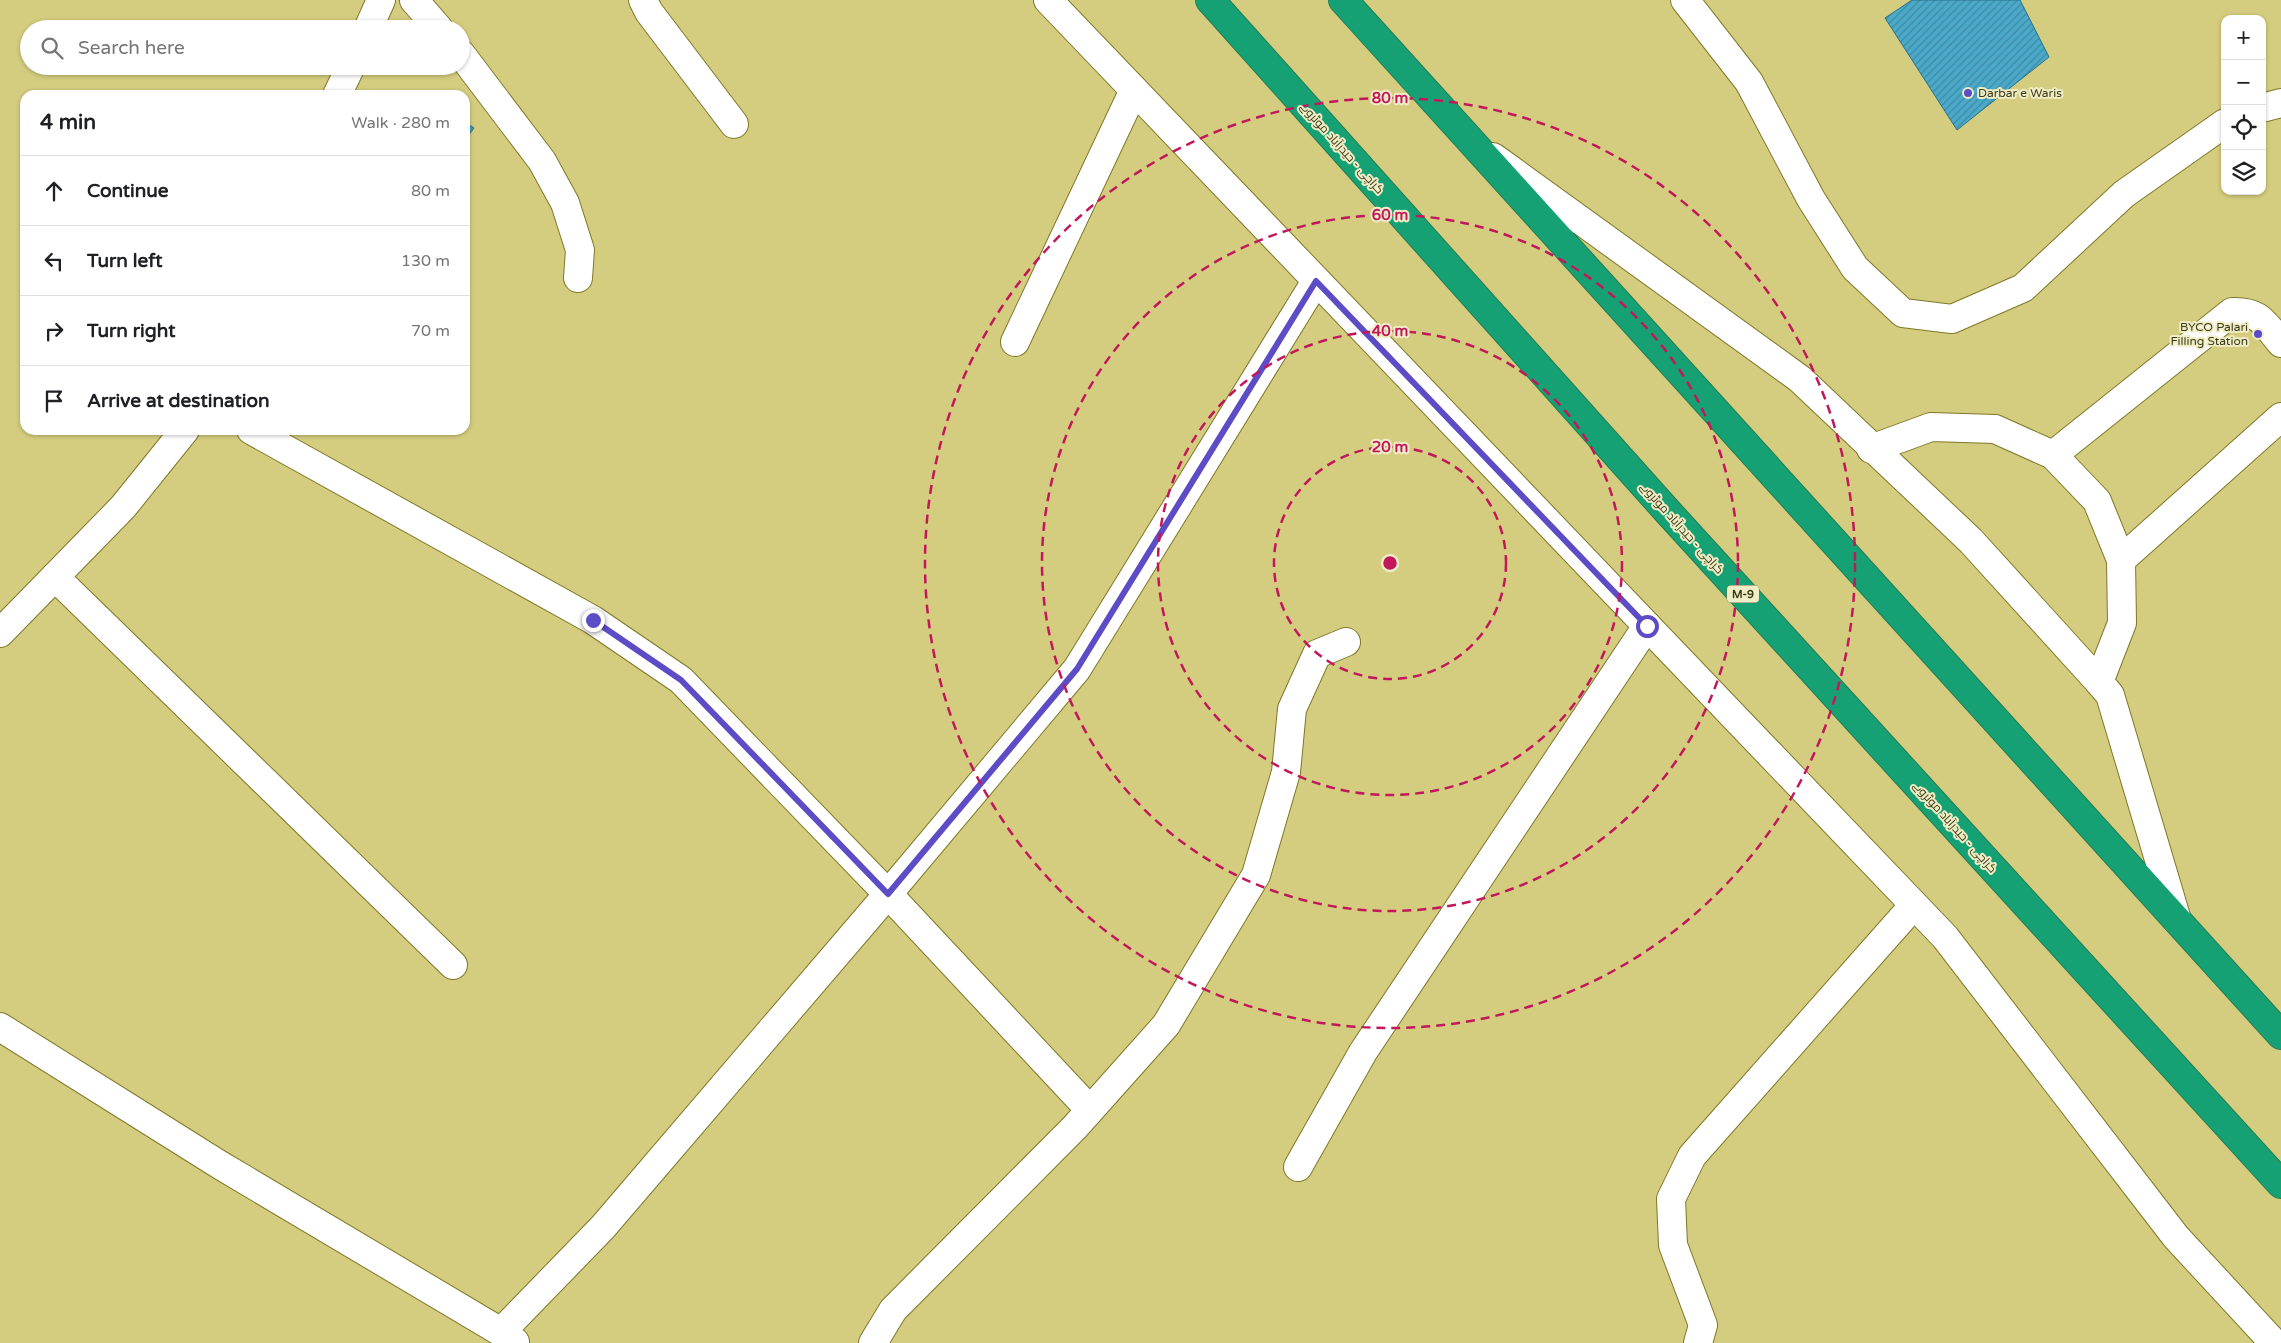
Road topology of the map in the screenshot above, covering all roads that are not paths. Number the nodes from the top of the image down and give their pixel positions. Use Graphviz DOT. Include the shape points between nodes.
graph roads {
  1 [pos="381,0"];
  2 [pos="414,0"];
  3 [pos="643,0"];
  4 [pos="1048,0"];
  5 [pos="1210,0"];
  6 [pos="1343,0"];
  7 [pos="1685,0"];
  8 [pos="372,20"];
  9 [pos="431,20"];
  10 [pos="470,66"];
  11 [pos="346,75"];
  12 [pos="340,90"];
  13 [pos="1134,90"];
  14 [pos="2281,103"];
  15 [pos="2266,107"];
  16 [pos="734,124"];
  17 [pos="2221,126"];
  18 [pos="1468,138"];
  19 [pos="578,278"];
  20 [pos="1316,281"];
  21 [pos="1015,342"];
  22 [pos="2281,343"];
  23 [pos="2281,417"];
  24 [pos="181,435"];
  25 [pos="260,435"];
  26 [pos="1871,449"];
  27 [pos="2053,455"];
  28 [pos="2121,560"];
  29 [pos="55,577"];
  30 [pos="1647,626"];
  31 [pos="0,633"];
  32 [pos="1346,642"];
  33 [pos="2099,682"];
  34 [pos="888,894"];
  35 [pos="1914,905"];
  36 [pos="2177,920"];
  37 [pos="453,965"];
  38 [pos="0,1027"];
  39 [pos="2281,1035"];
  40 [pos="1090,1110"];
  41 [pos="1298,1167"];
  42 [pos="2281,1184"];
  43 [pos="508,1337"];
  44 [pos="873,1343"];
  45 [pos="1698,1343"];
  46 [pos="2274,1343"];
  1 -- 8 [label="street"];
  2 -- 9 [label="street"];
  3 -- 16 [label="street" via="648,12"];
  4 -- 13 [label="street"];
  5 -- 42 [label="highway, کراچی - حیدرآباد موٹروے / M-9" via="1668,512"];
  6 -- 18 [label="highway"];
  7 -- 17 [label="street" via="1749,82 1811,199 1855,268 1903,313 1952,319 2023,288 2124,194"];
  10 -- 19 [label="street" via="542,161 565,203 580,250"];
  11 -- 12 [label="street"];
  13 -- 20 [label="street"];
  13 -- 21 [label="street"];
  14 -- 15 [label="street"];
  18 -- 26 [label="street" via="1800,378"];
  18 -- 36 [label="highway"];
  20 -- 30 [label="street"];
  20 -- 34 [label="street" via="1077,669"];
  22 -- 27 [label="street" via="2258,316 2232,312"];
  23 -- 28 [label="street"];
  24 -- 29 [label="street" via="123,507"];
  25 -- 34 [label="street" via="593,620 681,680"];
  26 -- 27 [label="street" via="1931,427 1995,429"];
  26 -- 33 [label="street" via="1971,541"];
  27 -- 28 [label="street" via="2097,501"];
  28 -- 33 [label="street" via="2122,623"];
  29 -- 31 [label="street"];
  29 -- 37 [label="street"];
  30 -- 35 [label="street"];
  30 -- 41 [label="street" via="1363,1052"];
  32 -- 40 [label="street" via="1317,654 1292,709 1286,772 1256,876 1166,1026"];
  33 -- 36 [label="street" via="2110,695"];
  34 -- 40 [label="street"];
  34 -- 43 [label="street"];
  35 -- 45 [label="street" via="1692,1156 1671,1199 1673,1245 1703,1325"];
  35 -- 46 [label="street" via="1944,937 2176,1237"];
  36 -- 39 [label="highway"];
  38 -- 43 [label="street" via="220,1165"];
  40 -- 44 [label="street" via="893,1310"];
}
